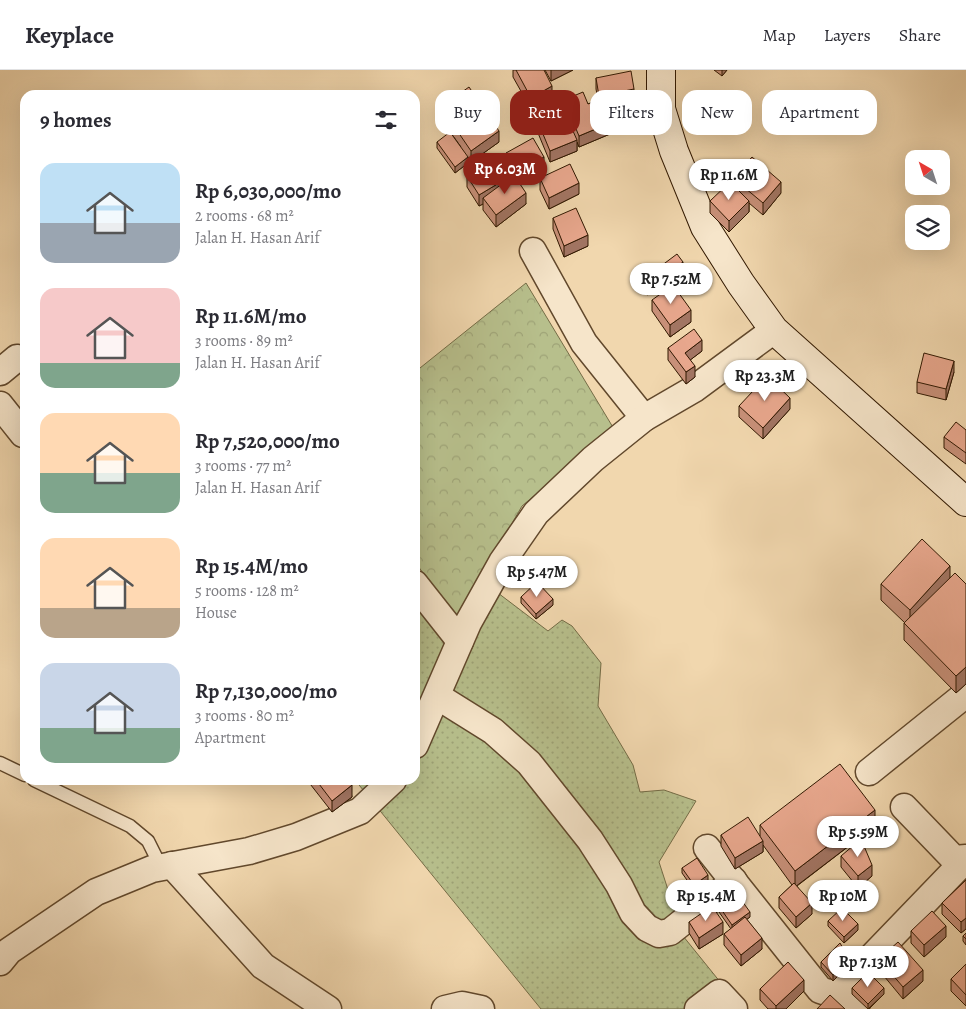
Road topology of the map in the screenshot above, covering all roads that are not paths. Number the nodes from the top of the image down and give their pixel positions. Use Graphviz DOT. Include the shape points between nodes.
graph roads {
  1 [pos="660,70"];
  2 [pos="533,251"];
  3 [pos="774,330"];
  4 [pos="0,405"];
  5 [pos="644,418"];
  6 [pos="20,430"];
  7 [pos="963,494"];
  8 [pos="420,590"];
  9 [pos="460,641"];
  10 [pos="966,694"];
  11 [pos="437,696"];
  12 [pos="420,734"];
  13 [pos="0,764"];
  14 [pos="869,772"];
  15 [pos="20,774"];
  16 [pos="44,785"];
  17 [pos="388,785"];
  18 [pos="904,807"];
  19 [pos="707,848"];
  20 [pos="966,858"];
  21 [pos="167,866"];
  22 [pos="734,881"];
  23 [pos="3,953"];
  24 [pos="847,1000"];
  25 [pos="328,1009"];
  26 [pos="445,1009"];
  27 [pos="481,1009"];
  28 [pos="698,1009"];
  29 [pos="734,1009"];
  1 -- 3 [label="main road" via="661,109 704,227"];
  2 -- 5 [label="street" via="584,342"];
  3 -- 5 [label="street" via="694,389"];
  3 -- 7 [label="main road"];
  4 -- 6 [label="street"];
  5 -- 9 [label="street" via="593,459 536,513 502,562"];
  8 -- 9 [label="street"];
  9 -- 11 [label="street"];
  10 -- 14 [label="street"];
  11 -- 12 [label="street"];
  11 -- 22 [label="street" via="493,731 529,763 590,840 633,912 647,928 659,934 670,932"];
  13 -- 15 [label="lane"];
  16 -- 21 [label="lane" via="130,826"];
  17 -- 21 [label="street" via="360,810 296,837 249,851"];
  18 -- 20 [label="street" via="954,859"];
  19 -- 22 [label="street"];
  20 -- 24 [label="street"];
  21 -- 23 [label="street" via="96,892"];
  21 -- 25 [label="street" via="263,966"];
  22 -- 24 [label="street" via="820,990"];
  26 -- 27 [label="street" via="462,1005"];
  28 -- 29 [label="street" via="719,992"];
}
